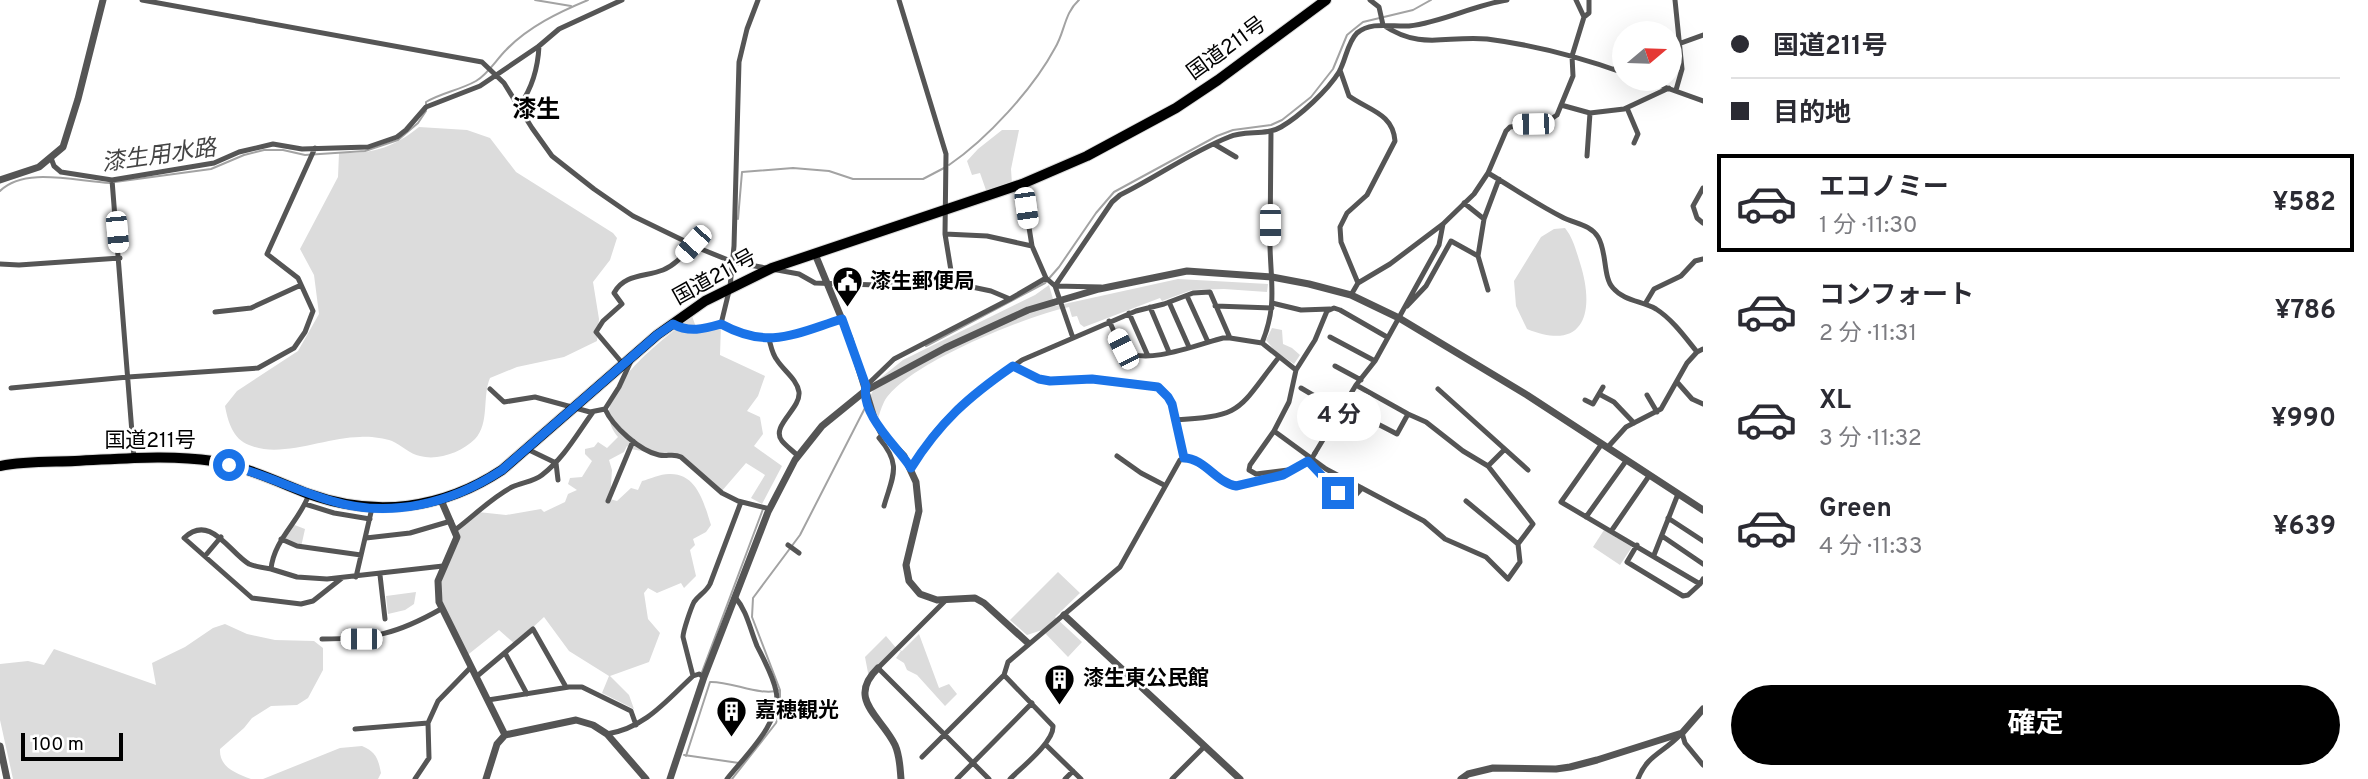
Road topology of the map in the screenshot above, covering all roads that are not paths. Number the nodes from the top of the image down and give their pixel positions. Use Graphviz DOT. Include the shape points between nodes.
graph roads {
  1 [pos="103,0"];
  2 [pos="142,0"];
  3 [pos="622,0"];
  4 [pos="758,0"];
  5 [pos="899,0"];
  6 [pos="1326,0"];
  7 [pos="1370,0"];
  8 [pos="1507,0"];
  9 [pos="1577,0"];
  10 [pos="1589,0"];
  11 [pos="1675,0"];
  12 [pos="1584,17"];
  13 [pos="1676,21"];
  14 [pos="1383,25"];
  15 [pos="1703,35"];
  16 [pos="1682,43"];
  17 [pos="539,46"];
  18 [pos="1572,56"];
  19 [pos="1612,68"];
  20 [pos="1339,70"];
  21 [pos="497,75"];
  22 [pos="1663,91"];
  23 [pos="1678,91"];
  24 [pos="1703,101"];
  25 [pos="520,105"];
  26 [pos="1561,105"];
  27 [pos="1627,108"];
  28 [pos="1590,113"];
  29 [pos="1271,131"];
  30 [pos="1634,143"];
  31 [pos="1214,144"];
  32 [pos="315,148"];
  33 [pos="1587,156"];
  34 [pos="1236,157"];
  35 [pos="51,158"];
  36 [pos="1488,173"];
  37 [pos="1499,179"];
  38 [pos="0,180"];
  39 [pos="112,180"];
  40 [pos="1022,184"];
  41 [pos="1703,188"];
  42 [pos="1464,203"];
  43 [pos="945,211"];
  44 [pos="1484,219"];
  45 [pos="1703,223"];
  46 [pos="1443,224"];
  47 [pos="945,234"];
  48 [pos="693,244"];
  49 [pos="1032,246"];
  50 [pos="816,254"];
  51 [pos="1478,256"];
  52 [pos="120,258"];
  53 [pos="1703,259"];
  54 [pos="733,262"];
  55 [pos="0,264"];
  56 [pos="772,268"];
  57 [pos="1272,277"];
  58 [pos="1046,278"];
  59 [pos="953,283"];
  60 [pos="1358,283"];
  61 [pos="828,284"];
  62 [pos="301,285"];
  63 [pos="1055,286"];
  64 [pos="730,287"];
  65 [pos="1106,287"];
  66 [pos="1488,290"];
  67 [pos="1351,295"];
  68 [pos="1188,296"];
  69 [pos="1010,299"];
  70 [pos="1060,299"];
  71 [pos="1169,302"];
  72 [pos="1646,304"];
  73 [pos="1272,305"];
  74 [pos="1215,306"];
  75 [pos="1150,307"];
  76 [pos="1330,309"];
  77 [pos="1403,310"];
  78 [pos="215,312"];
  79 [pos="1129,313"];
  80 [pos="1399,318"];
  81 [pos="842,319"];
  82 [pos="1109,321"];
  83 [pos="673,324"];
  84 [pos="721,324"];
  85 [pos="1330,337"];
  86 [pos="1387,337"];
  87 [pos="1073,338"];
  88 [pos="1230,338"];
  89 [pos="769,339"];
  90 [pos="1208,342"];
  91 [pos="1262,343"];
  92 [pos="1189,347"];
  93 [pos="1700,350"];
  94 [pos="1169,352"];
  95 [pos="633,356"];
  96 [pos="1148,356"];
  97 [pos="1279,357"];
  98 [pos="1375,360"];
  99 [pos="624,364"];
  100 [pos="1013,366"];
  101 [pos="1335,366"];
  102 [pos="1296,370"];
  103 [pos="128,376"];
  104 [pos="1677,382"];
  105 [pos="1358,383"];
  106 [pos="1603,387"];
  107 [pos="10,388"];
  108 [pos="865,388"];
  109 [pos="1301,388"];
  110 [pos="490,389"];
  111 [pos="1438,389"];
  112 [pos="1599,394"];
  113 [pos="1647,395"];
  114 [pos="1585,400"];
  115 [pos="1703,404"];
  116 [pos="574,408"];
  117 [pos="605,409"];
  118 [pos="1342,409"];
  119 [pos="593,412"];
  120 [pos="1657,412"];
  121 [pos="1408,414"];
  122 [pos="1174,420"];
  123 [pos="1634,423"];
  124 [pos="1333,425"];
  125 [pos="1275,431"];
  126 [pos="883,434"];
  127 [pos="1356,437"];
  128 [pos="633,441"];
  129 [pos="1604,446"];
  130 [pos="527,449"];
  131 [pos="1504,450"];
  132 [pos="799,456"];
  133 [pos="1117,456"];
  134 [pos="134,458"];
  135 [pos="1184,458"];
  136 [pos="1310,461"];
  137 [pos="1626,461"];
  138 [pos="556,463"];
  139 [pos="0,466"];
  140 [pos="1488,466"];
  141 [pos="911,468"];
  142 [pos="1295,469"];
  143 [pos="1528,470"];
  144 [pos="1649,476"];
  145 [pos="558,480"];
  146 [pos="1164,485"];
  147 [pos="1362,488"];
  148 [pos="309,494"];
  149 [pos="1678,494"];
  150 [pos="441,500"];
  151 [pos="608,501"];
  152 [pos="1466,501"];
  153 [pos="741,502"];
  154 [pos="305,504"];
  155 [pos="884,506"];
  156 [pos="372,508"];
  157 [pos="770,509"];
  158 [pos="1703,510"];
  159 [pos="1586,517"];
  160 [pos="370,519"];
  161 [pos="1668,519"];
  162 [pos="451,522"];
  163 [pos="455,530"];
  164 [pos="1612,530"];
  165 [pos="1662,536"];
  166 [pos="221,537"];
  167 [pos="366,538"];
  168 [pos="281,539"];
  169 [pos="1703,541"];
  170 [pos="1518,544"];
  171 [pos="788,545"];
  172 [pos="1637,545"];
  173 [pos="799,553"];
  174 [pos="361,555"];
  175 [pos="1654,555"];
  176 [pos="205,556"];
  177 [pos="1703,564"];
  178 [pos="443,566"];
  179 [pos="271,569"];
  180 [pos="380,575"];
  181 [pos="342,578"];
  182 [pos="356,578"];
  183 [pos="1701,582"];
  184 [pos="735,597"];
  185 [pos="946,600"];
  186 [pos="441,609"];
  187 [pos="1064,615"];
  188 [pos="385,619"];
  189 [pos="322,639"];
  190 [pos="1028,643"];
  191 [pos="505,653"];
  192 [pos="471,667"];
  193 [pos="878,668"];
  194 [pos="1004,675"];
  195 [pos="693,676"];
  196 [pos="476,677"];
  197 [pos="704,677"];
  198 [pos="566,687"];
  199 [pos="527,694"];
  200 [pos="488,700"];
  201 [pos="1032,703"];
  202 [pos="1703,709"];
  203 [pos="428,723"];
  204 [pos="636,725"];
  205 [pos="355,729"];
  206 [pos="1682,733"];
  207 [pos="505,734"];
  208 [pos="607,734"];
  209 [pos="944,734"];
  210 [pos="1045,744"];
  211 [pos="0,746"];
  212 [pos="1204,747"];
  213 [pos="922,757"];
  214 [pos="973,763"];
  215 [pos="1703,765"];
  216 [pos="1073,771"];
  217 [pos="7,779"];
  218 [pos="415,779"];
  219 [pos="486,779"];
  220 [pos="646,779"];
  221 [pos="670,779"];
  222 [pos="727,779"];
  223 [pos="901,779"];
  224 [pos="957,779"];
  225 [pos="989,779"];
  226 [pos="1010,779"];
  227 [pos="1065,779"];
  228 [pos="1081,779"];
  229 [pos="1171,779"];
  230 [pos="1240,779"];
  231 [pos="1461,779"];
  232 [pos="1638,779"];
  1 -- 35 [label="street" via="79,99 63,146"];
  2 -- 21 [label="street" via="482,62"];
  3 -- 17 [label="street" via="559,29"];
  4 -- 54 [label="street" via="739,62"];
  5 -- 43 [label="street" via="946,154"];
  6 -- 40 [label="highway, 国道211号" via="1176,108 1087,156"];
  7 -- 14 [label="street" via="1379,7"];
  8 -- 14 [label="street" via="1431,22"];
  9 -- 12 [label="street"];
  10 -- 12 [label="street" via="1589,13"];
  11 -- 13 [label="street"];
  12 -- 18 [label="street"];
  14 -- 18 [label="street" via="1409,39 1482,39"];
  14 -- 20 [label="street" via="1356,34"];
  15 -- 16 [label="street"];
  17 -- 21 [label="street"];
  17 -- 25 [label="street" via="529,92"];
  18 -- 19 [label="street"];
  18 -- 26 [label="street" via="1573,76"];
  20 -- 29 [label="street" via="1300,113"];
  20 -- 60 [label="street" via="1349,96 1379,112 1395,133 1367,195 1347,213 1340,227 1341,242"];
  21 -- 25 [label="street"];
  21 -- 32 [label="street" via="466,93 426,107 390,140 368,147"];
  22 -- 27 [label="street"];
  23 -- 24 [label="street"];
  25 -- 48 [label="street" via="552,156 583,181 633,216"];
  26 -- 28 [label="street"];
  26 -- 36 [label="street" via="1550,121 1510,127"];
  27 -- 28 [label="street"];
  27 -- 30 [label="street" via="1637,134"];
  28 -- 33 [label="street"];
  29 -- 31 [label="street" via="1232,135"];
  29 -- 57 [label="street"];
  31 -- 34 [label="street"];
  31 -- 63 [label="street" via="1112,202"];
  32 -- 39 [label="street" via="258,146 214,163"];
  32 -- 62 [label="street" via="267,254"];
  35 -- 38 [label="street" via="39,167"];
  35 -- 39 [label="street" via="61,172"];
  36 -- 37 [label="street"];
  36 -- 42 [label="street"];
  37 -- 44 [label="street"];
  37 -- 72 [label="street" via="1562,218 1590,227 1600,239 1608,282 1627,298"];
  39 -- 52 [label="street"];
  40 -- 43 [label="highway, 国道211号"];
  40 -- 49 [label="street"];
  41 -- 45 [label="street" via="1693,206"];
  42 -- 44 [label="street"];
  42 -- 46 [label="street"];
  43 -- 47 [label="street"];
  43 -- 50 [label="highway, 国道211号"];
  44 -- 51 [label="street"];
  46 -- 60 [label="street"];
  46 -- 77 [label="street" via="1439,245"];
  47 -- 49 [label="street" via="986,236"];
  47 -- 59 [label="street"];
  48 -- 54 [label="street"];
  48 -- 99 [label="street" via="676,263 626,279 614,293 622,304 596,332"];
  49 -- 58 [label="street"];
  50 -- 56 [label="highway, 国道211号"];
  50 -- 61 [label="street"];
  51 -- 66 [label="street"];
  51 -- 77 [label="street" via="1451,241 1426,286"];
  52 -- 55 [label="street"];
  52 -- 103 [label="street"];
  53 -- 72 [label="street" via="1654,289"];
  54 -- 56 [label="street"];
  54 -- 64 [label="street"];
  56 -- 61 [label="street"];
  56 -- 64 [label="highway, 国道211号"];
  57 -- 65 [label="street" via="1187,271"];
  57 -- 67 [label="street"];
  57 -- 73 [label="street"];
  58 -- 63 [label="street"];
  58 -- 69 [label="street"];
  59 -- 61 [label="street"];
  59 -- 69 [label="street"];
  60 -- 67 [label="street"];
  61 -- 81 [label="street"];
  62 -- 78 [label="street" via="251,308"];
  62 -- 103 [label="street" via="312,319 294,348 258,368"];
  63 -- 65 [label="street"];
  63 -- 70 [label="street"];
  64 -- 83 [label="highway, 国道211号"];
  64 -- 84 [label="street"];
  65 -- 70 [label="street"];
  67 -- 80 [label="street"];
  68 -- 71 [label="street"];
  68 -- 74 [label="street" via="1210,292"];
  68 -- 90 [label="street"];
  69 -- 108 [label="street" via="894,359"];
  70 -- 87 [label="street"];
  70 -- 108 [label="street"];
  71 -- 75 [label="street"];
  71 -- 92 [label="street"];
  72 -- 93 [label="street"];
  73 -- 74 [label="street"];
  73 -- 76 [label="street"];
  73 -- 91 [label="street"];
  74 -- 88 [label="street"];
  75 -- 79 [label="street"];
  75 -- 94 [label="street"];
  76 -- 86 [label="street" via="1340,310"];
  76 -- 102 [label="street"];
  77 -- 80 [label="street"];
  79 -- 82 [label="street"];
  79 -- 96 [label="street"];
  80 -- 86 [label="street"];
  80 -- 129 [label="street"];
  81 -- 89 [label="street"];
  81 -- 108 [label="street"];
  82 -- 87 [label="street"];
  82 -- 96 [label="street" via="1123,349"];
  83 -- 84 [label="street" via="692,330"];
  83 -- 95 [label="highway, 国道211号"];
  84 -- 89 [label="street" via="738,333"];
  85 -- 98 [label="street"];
  86 -- 98 [label="street"];
  87 -- 100 [label="street"];
  88 -- 90 [label="street"];
  88 -- 91 [label="street"];
  89 -- 132 [label="street" via="776,359 798,388 793,411 778,434"];
  90 -- 92 [label="street"];
  91 -- 97 [label="street"];
  92 -- 94 [label="street"];
  93 -- 104 [label="street"];
  94 -- 96 [label="street"];
  95 -- 99 [label="highway, 国道211号"];
  95 -- 117 [label="street"];
  97 -- 102 [label="street"];
  97 -- 122 [label="street" via="1252,395 1234,411 1211,418"];
  98 -- 105 [label="street"];
  99 -- 116 [label="highway, 国道211号"];
  100 -- 122 [label="street" via="1050,381 1092,379 1158,387 1172,404"];
  100 -- 141 [label="street" via="957,408"];
  101 -- 105 [label="street"];
  102 -- 125 [label="street" via="1289,402"];
  103 -- 107 [label="street"];
  103 -- 134 [label="street"];
  104 -- 115 [label="street"];
  104 -- 120 [label="street"];
  105 -- 118 [label="street"];
  105 -- 121 [label="street"];
  106 -- 112 [label="street"];
  108 -- 126 [label="street"];
  108 -- 132 [label="street" via="832,416"];
  109 -- 118 [label="street"];
  110 -- 116 [label="street" via="504,402 534,397"];
  111 -- 131 [label="street"];
  112 -- 114 [label="street" via="1592,404"];
  112 -- 123 [label="street"];
  113 -- 120 [label="street"];
  116 -- 119 [label="street"];
  116 -- 130 [label="highway, 国道211号"];
  117 -- 119 [label="street"];
  117 -- 128 [label="street"];
  118 -- 121 [label="street" via="1397,434"];
  118 -- 124 [label="street"];
  119 -- 138 [label="street"];
  120 -- 123 [label="street"];
  121 -- 140 [label="street"];
  122 -- 135 [label="street"];
  123 -- 129 [label="street"];
  124 -- 127 [label="street"];
  124 -- 136 [label="street, bridge"];
  125 -- 142 [label="street" via="1250,465 1250,472"];
  125 -- 147 [label="street" via="1326,469"];
  126 -- 141 [label="street"];
  126 -- 155 [label="street" via="879,438 894,465"];
  128 -- 151 [label="street"];
  128 -- 153 [label="street" via="661,456 676,455 722,493"];
  129 -- 137 [label="street"];
  129 -- 159 [label="street" via="1561,502"];
  130 -- 138 [label="street"];
  130 -- 150 [label="highway, 国道211号" via="483,483"];
  131 -- 140 [label="street"];
  131 -- 143 [label="street"];
  132 -- 157 [label="street"];
  133 -- 146 [label="street"];
  134 -- 139 [label="highway, 国道211号"];
  134 -- 148 [label="highway, 国道211号" via="214,461"];
  135 -- 142 [label="street" via="1236,486"];
  135 -- 146 [label="street"];
  136 -- 142 [label="street"];
  136 -- 147 [label="street" via="1348,499"];
  137 -- 144 [label="street"];
  137 -- 159 [label="street"];
  138 -- 145 [label="street"];
  138 -- 163 [label="street" via="539,477 512,487"];
  140 -- 170 [label="street" via="1533,524"];
  141 -- 185 [label="street" via="919,511 906,572 920,594"];
  144 -- 149 [label="street"];
  144 -- 164 [label="street"];
  146 -- 187 [label="street" via="1120,567"];
  147 -- 170 [label="street" via="1424,521 1445,539 1486,557 1508,579 1520,562"];
  148 -- 154 [label="street"];
  148 -- 156 [label="highway, 国道211号"];
  149 -- 158 [label="street"];
  149 -- 161 [label="street"];
  150 -- 156 [label="highway, 国道211号"];
  150 -- 162 [label="street"];
  152 -- 170 [label="street"];
  153 -- 157 [label="street"];
  153 -- 195 [label="street" via="710,584 695,601 683,630"];
  154 -- 160 [label="street"];
  154 -- 168 [label="street"];
  156 -- 160 [label="street"];
  157 -- 184 [label="street"];
  159 -- 164 [label="street"];
  160 -- 167 [label="street"];
  161 -- 165 [label="street"];
  161 -- 169 [label="street"];
  162 -- 163 [label="street"];
  162 -- 167 [label="street"];
  163 -- 178 [label="street" via="456,542"];
  164 -- 172 [label="street"];
  165 -- 175 [label="street"];
  165 -- 177 [label="street"];
  166 -- 176 [label="street"];
  166 -- 176 [label="street" via="200,529 184,538"];
  166 -- 179 [label="street" via="249,563"];
  167 -- 174 [label="street"];
  168 -- 174 [label="street" via="297,546"];
  168 -- 179 [label="street"];
  171 -- 173 [label="street"];
  172 -- 175 [label="street"];
  172 -- 183 [label="street" via="1627,562 1683,596"];
  174 -- 182 [label="street"];
  175 -- 183 [label="street"];
  176 -- 181 [label="street" via="252,598 301,604 313,601"];
  178 -- 180 [label="street"];
  178 -- 186 [label="street" via="437,589"];
  179 -- 181 [label="street" via="297,577"];
  180 -- 182 [label="street"];
  180 -- 188 [label="street"];
  181 -- 182 [label="street"];
  184 -- 197 [label="street"];
  184 -- 222 [label="street" via="745,609 777,694 770,725"];
  185 -- 190 [label="street" via="975,598"];
  185 -- 193 [label="street"];
  186 -- 189 [label="street" via="377,636"];
  186 -- 192 [label="street"];
  187 -- 190 [label="street"];
  187 -- 212 [label="street"];
  190 -- 194 [label="street" via="1008,662"];
  191 -- 196 [label="street"];
  191 -- 198 [label="street" via="533,629"];
  191 -- 199 [label="street"];
  192 -- 196 [label="street"];
  192 -- 203 [label="street" via="438,701"];
  193 -- 209 [label="street"];
  193 -- 223 [label="street" via="865,683 864,696 896,747"];
  194 -- 201 [label="street"];
  194 -- 209 [label="street"];
  195 -- 197 [label="street"];
  195 -- 204 [label="street"];
  196 -- 200 [label="street"];
  197 -- 221 [label="street"];
  198 -- 199 [label="street"];
  198 -- 204 [label="street" via="582,687 631,711"];
  199 -- 200 [label="street"];
  200 -- 207 [label="street"];
  201 -- 210 [label="street" via="1053,726"];
  201 -- 214 [label="street"];
  202 -- 206 [label="street"];
  203 -- 205 [label="street"];
  203 -- 218 [label="street" via="429,758"];
  204 -- 208 [label="street"];
  206 -- 215 [label="street"];
  206 -- 231 [label="street" via="1570,767 1493,768"];
  206 -- 232 [label="street" via="1644,763"];
  207 -- 208 [label="street" via="576,720"];
  207 -- 219 [label="street"];
  208 -- 220 [label="street"];
  209 -- 213 [label="street"];
  209 -- 214 [label="street"];
  210 -- 216 [label="street"];
  210 -- 226 [label="street"];
  211 -- 217 [label="street"];
  212 -- 229 [label="street"];
  212 -- 230 [label="street"];
  214 -- 224 [label="street"];
  214 -- 225 [label="street"];
  216 -- 227 [label="street"];
  216 -- 228 [label="street"];
}
